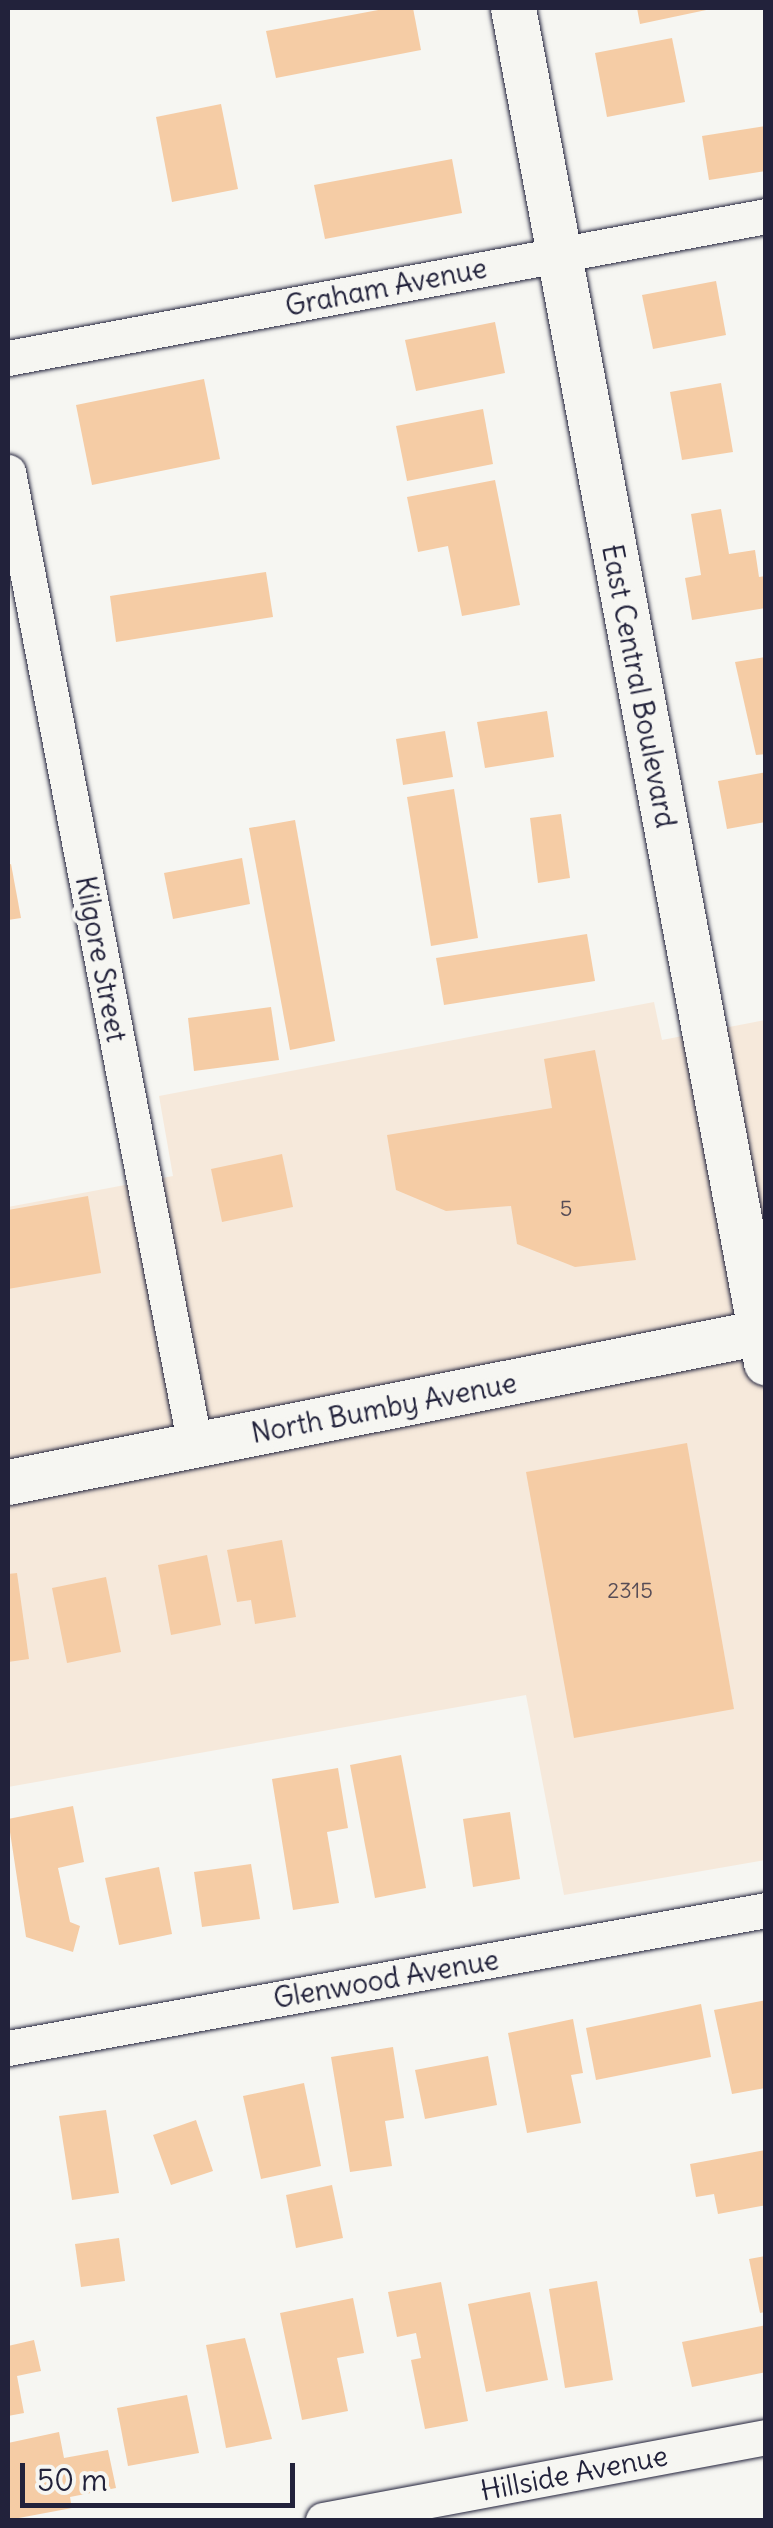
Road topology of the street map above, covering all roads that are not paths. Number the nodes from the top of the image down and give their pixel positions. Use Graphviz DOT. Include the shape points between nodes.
graph roads {
  1 [pos="513,8"];
  2 [pos="766,216"];
  3 [pos="558,254"];
  4 [pos="8,358"];
  5 [pos="8,472"];
  6 [pos="764,1342"];
  7 [pos="195,1446"];
  8 [pos="8,1482"];
  9 [pos="766,1910"];
  10 [pos="8,2048"];
  11 [pos="766,2437"];
  12 [pos="324,2520"];
  1 -- 3 [label="street, East Central Boulevard"];
  2 -- 3 [label="street, Graham Avenue"];
  3 -- 4 [label="street, Graham Avenue"];
  3 -- 6 [label="street, East Central Boulevard"];
  5 -- 7 [label="street, Kilgore Street"];
  6 -- 7 [label="street, North Bumby Avenue"];
  7 -- 8 [label="street, North Bumby Avenue"];
  9 -- 10 [label="street, Glenwood Avenue"];
  11 -- 12 [label="street, Hillside Avenue"];
}
